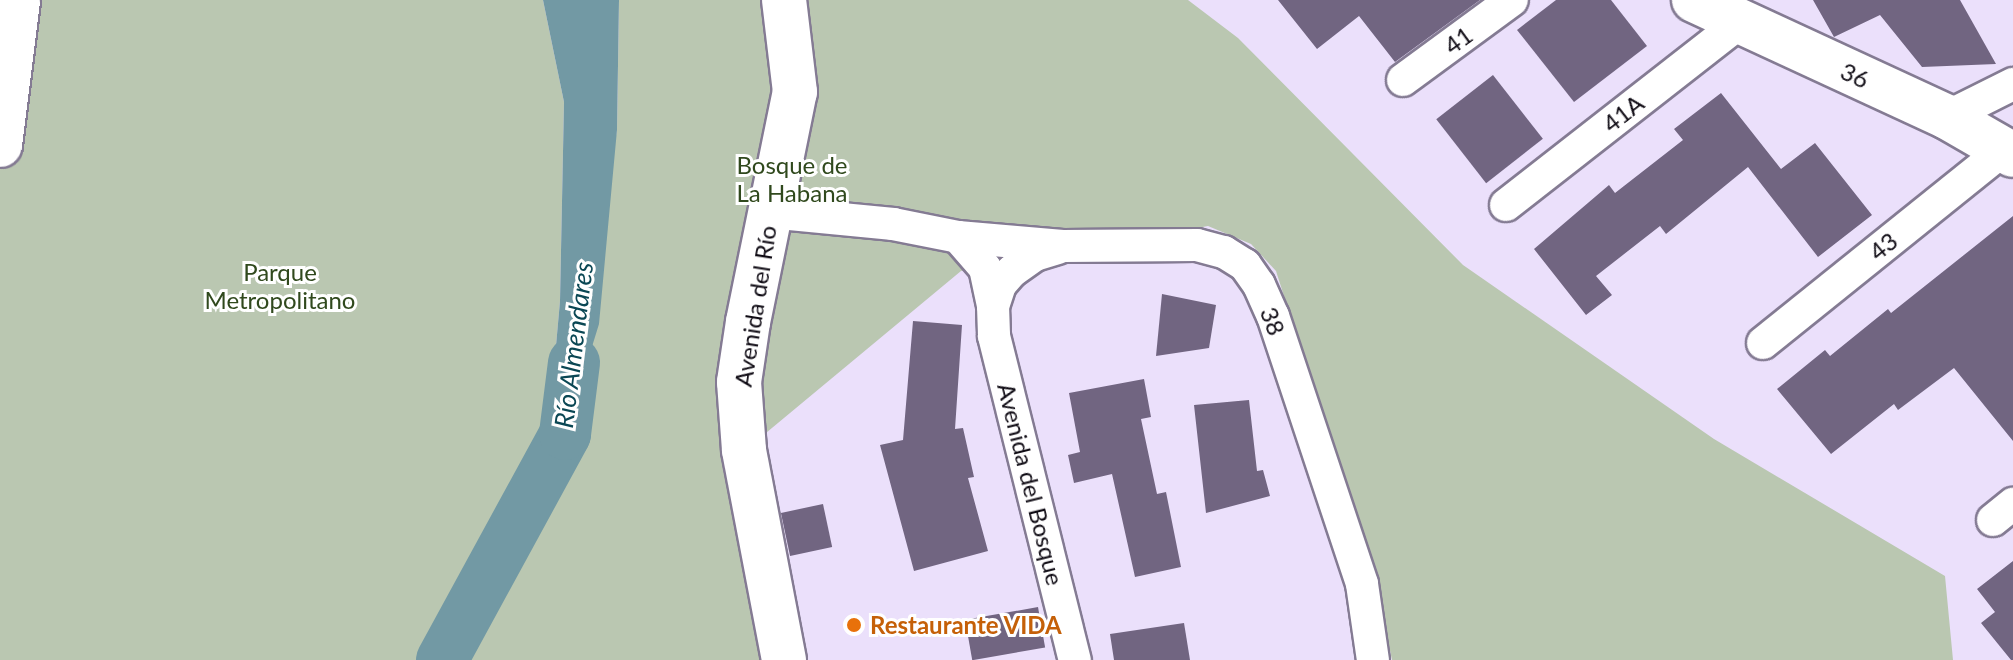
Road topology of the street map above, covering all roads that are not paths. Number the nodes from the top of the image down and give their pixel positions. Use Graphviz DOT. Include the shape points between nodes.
graph roads {
  1 [pos="18,0"];
  2 [pos="784,0"];
  3 [pos="1512,0"];
  4 [pos="1694,0"];
  5 [pos="1740,22"];
  6 [pos="1403,80"];
  7 [pos="2013,84"];
  8 [pos="1947,117"];
  9 [pos="0,145"];
  10 [pos="2009,152"];
  11 [pos="1506,205"];
  12 [pos="769,212"];
  13 [pos="958,237"];
  14 [pos="1063,246"];
  15 [pos="993,306"];
  16 [pos="1763,343"];
  17 [pos="784,660"];
  18 [pos="1075,660"];
  19 [pos="1373,660"];
  1 -- 9 [label="street"];
  2 -- 12 [label="street, Avenida del Río" via="795,92"];
  3 -- 6 [label="street, 41"];
  4 -- 5 [label="street, 36"];
  5 -- 8 [label="street, 36"];
  5 -- 11 [label="street, 41A"];
  7 -- 8 [label="street"];
  8 -- 10 [label="street, 36"];
  10 -- 16 [label="street, 43"];
  12 -- 13 [label="street" via="893,224"];
  12 -- 17 [label="street, Avenida del Río" via="739,382 744,450"];
  13 -- 14 [label="street, 38"];
  13 -- 15 [label="street, Avenida del Bosque" via="985,268"];
  14 -- 15 [label="street" via="1035,255 1012,271"];
  14 -- 19 [label="street, 38" via="1197,245 1245,265 1273,316 1362,584"];
  15 -- 18 [label="street, Avenida del Bosque" via="994,336"];
}
